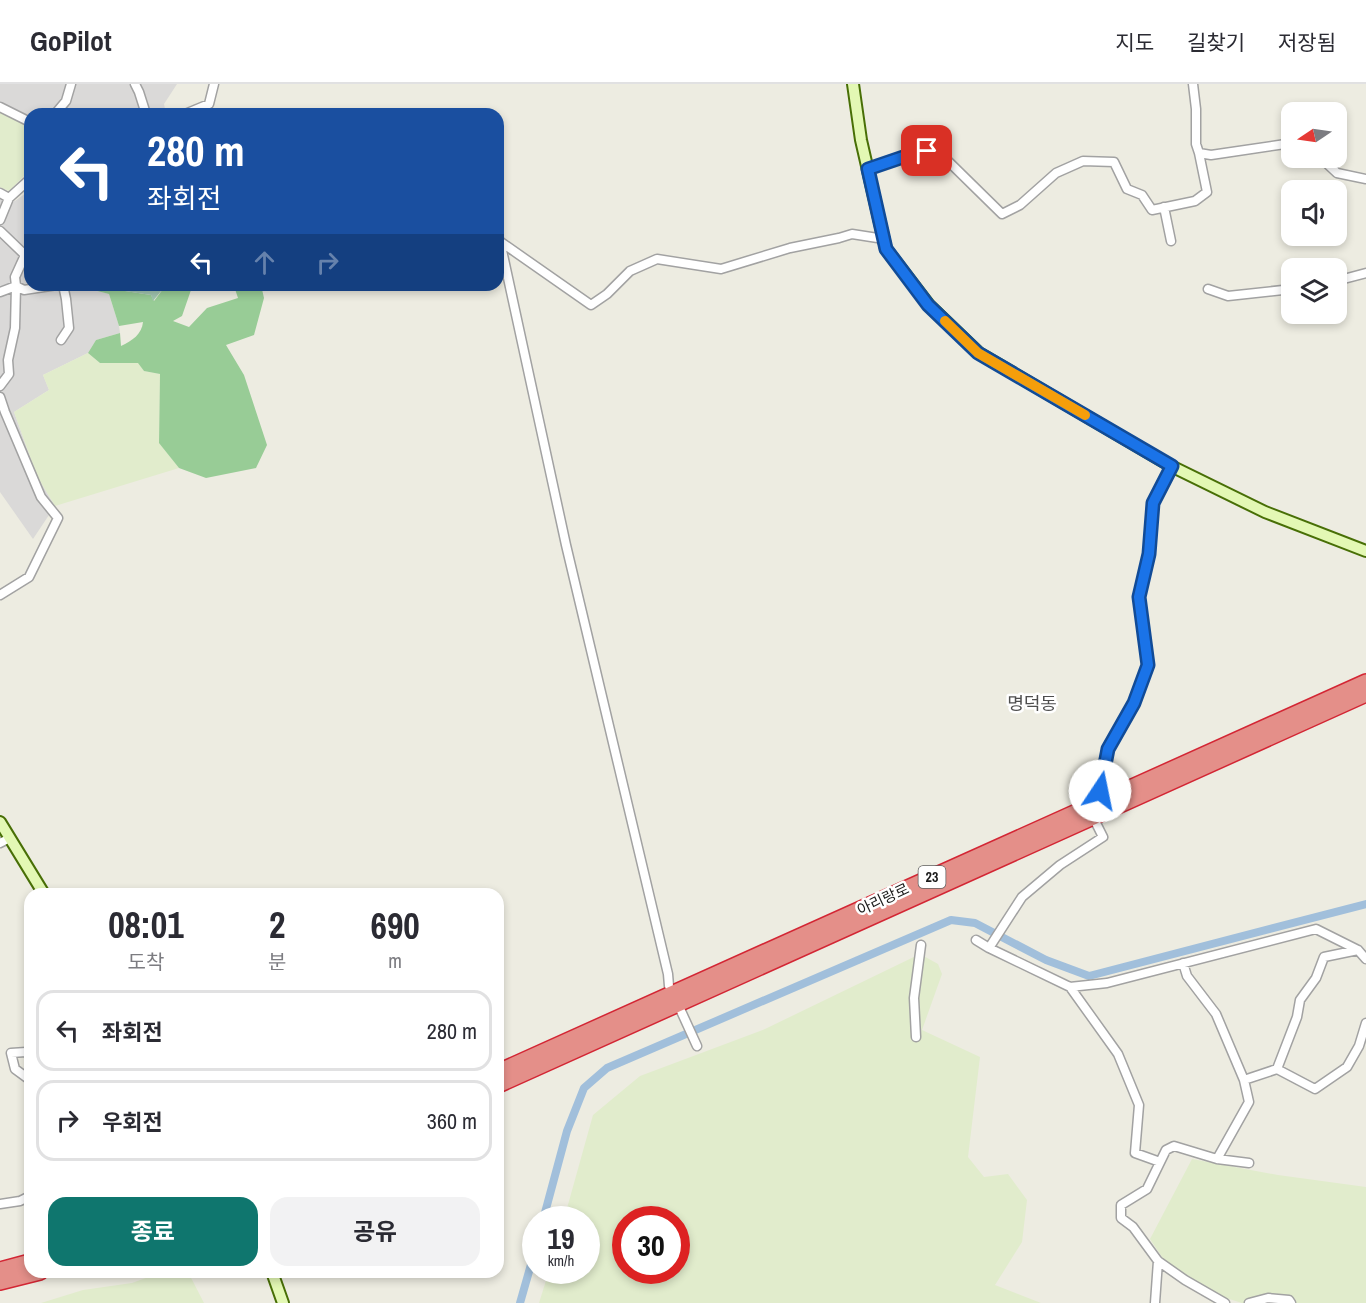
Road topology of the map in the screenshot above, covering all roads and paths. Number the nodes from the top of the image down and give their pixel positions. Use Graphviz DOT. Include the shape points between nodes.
graph roads {
  1 [pos="71,84"];
  2 [pos="135,84"];
  3 [pos="214,84"];
  4 [pos="853,84"];
  5 [pos="1192,84"];
  6 [pos="0,107"];
  7 [pos="60,108"];
  8 [pos="144,108"];
  9 [pos="199,108"];
  10 [pos="24,119"];
  11 [pos="1281,145"];
  12 [pos="1199,153"];
  13 [pos="1332,168"];
  14 [pos="868,169"];
  15 [pos="1366,179"];
  16 [pos="24,184"];
  17 [pos="0,193"];
  18 [pos="9,198"];
  19 [pos="1164,207"];
  20 [pos="0,220"];
  21 [pos="0,231"];
  22 [pos="884,240"];
  23 [pos="1171,242"];
  24 [pos="504,244"];
  25 [pos="24,254"];
  26 [pos="24,257"];
  27 [pos="504,263"];
  28 [pos="1366,273"];
  29 [pos="1347,278"];
  30 [pos="16,286"];
  31 [pos="1208,289"];
  32 [pos="24,290"];
  33 [pos="1281,290"];
  34 [pos="64,291"];
  35 [pos="0,292"];
  36 [pos="61,340"];
  37 [pos="0,386"];
  38 [pos="0,397"];
  39 [pos="1172,466"];
  40 [pos="1366,551"];
  41 [pos="0,595"];
  42 [pos="1366,682"];
  43 [pos="1366,694"];
  44 [pos="1100,791"];
  45 [pos="0,822"];
  46 [pos="1096,823"];
  47 [pos="5,840"];
  48 [pos="40,888"];
  49 [pos="976,940"];
  50 [pos="921,945"];
  51 [pos="991,945"];
  52 [pos="1358,950"];
  53 [pos="1366,959"];
  54 [pos="1183,963"];
  55 [pos="669,986"];
  56 [pos="1070,987"];
  57 [pos="681,1011"];
  58 [pos="1366,1023"];
  59 [pos="916,1037"];
  60 [pos="696,1044"];
  61 [pos="24,1052"];
  62 [pos="504,1069"];
  63 [pos="1277,1069"];
  64 [pos="24,1076"];
  65 [pos="1244,1080"];
  66 [pos="504,1081"];
  67 [pos="1217,1159"];
  68 [pos="1160,1162"];
  69 [pos="1249,1163"];
  70 [pos="24,1199"];
  71 [pos="0,1204"];
  72 [pos="1158,1261"];
  73 [pos="24,1264"];
  74 [pos="0,1270"];
  75 [pos="24,1276"];
  76 [pos="274,1278"];
  77 [pos="0,1282"];
  78 [pos="284,1303"];
  79 [pos="1155,1303"];
  80 [pos="1225,1303"];
  81 [pos="1249,1303"];
  82 [pos="1291,1303"];
  1 -- 7 [label="street"];
  2 -- 8 [label="street"];
  3 -- 9 [label="street" via="209,104"];
  4 -- 14 [label="street"];
  5 -- 12 [label="street"];
  6 -- 10 [label="street"];
  11 -- 12 [label="street" via="1211,155"];
  12 -- 19 [label="street" via="1207,192 1195,201"];
  13 -- 15 [label="street" via="1337,173"];
  14 -- 19 [label="street" via="927,151 948,161 1002,214 1020,206 1056,173 1083,161 1114,162 1127,189 1142,195 1152,210"];
  14 -- 22 [label="street"];
  16 -- 18 [label="street"];
  17 -- 18 [label="street"];
  18 -- 20 [label="street"];
  19 -- 23 [label="street"];
  21 -- 25 [label="street"];
  22 -- 24 [label="street" via="852,234 722,268 657,259 630,271 591,305"];
  22 -- 39 [label="street" via="886,249 928,305 978,353"];
  26 -- 30 [label="street" via="15,277"];
  27 -- 55 [label="street"];
  28 -- 29 [label="street"];
  30 -- 32 [label="street"];
  30 -- 35 [label="street"];
  30 -- 37 [label="street" via="9,374"];
  31 -- 33 [label="street" via="1228,297"];
  34 -- 36 [label="street" via="69,328"];
  38 -- 41 [label="street" via="42,497 58,518 29,577"];
  39 -- 40 [label="street" via="1265,512"];
  39 -- 44 [label="street" via="1153,503 1149,554 1139,597 1148,665 1134,703 1108,749"];
  42 -- 62 [label="highway, 아리랑로 / 23"];
  43 -- 66 [label="highway, 아리랑로 / 23"];
  45 -- 47 [label="street"];
  46 -- 51 [label="street" via="1103,837 1060,865 1022,897"];
  47 -- 48 [label="street"];
  49 -- 51 [label="street"];
  50 -- 59 [label="street" via="914,998"];
  51 -- 56 [label="street"];
  52 -- 53 [label="street"];
  52 -- 54 [label="street" via="1316,930"];
  52 -- 63 [label="street" via="1324,957 1316,978 1300,1000"];
  54 -- 56 [label="street" via="1107,983"];
  54 -- 65 [label="street" via="1187,976 1216,1014"];
  56 -- 68 [label="street" via="1118,1054 1139,1105 1135,1153"];
  57 -- 60 [label="street"];
  58 -- 63 [label="street" via="1347,1068 1315,1089"];
  61 -- 64 [label="street" via="11,1053 15,1069"];
  63 -- 65 [label="street"];
  65 -- 67 [label="street" via="1249,1102"];
  67 -- 68 [label="street" via="1174,1146 1166,1150"];
  67 -- 69 [label="street"];
  68 -- 72 [label="street" via="1147,1189 1121,1205 1121,1218 1133,1227"];
  70 -- 71 [label="street"];
  72 -- 79 [label="street"];
  72 -- 80 [label="street"];
  73 -- 74 [label="highway"];
  75 -- 77 [label="highway"];
  76 -- 78 [label="street"];
  81 -- 82 [label="street" via="1268,1298"];
}
